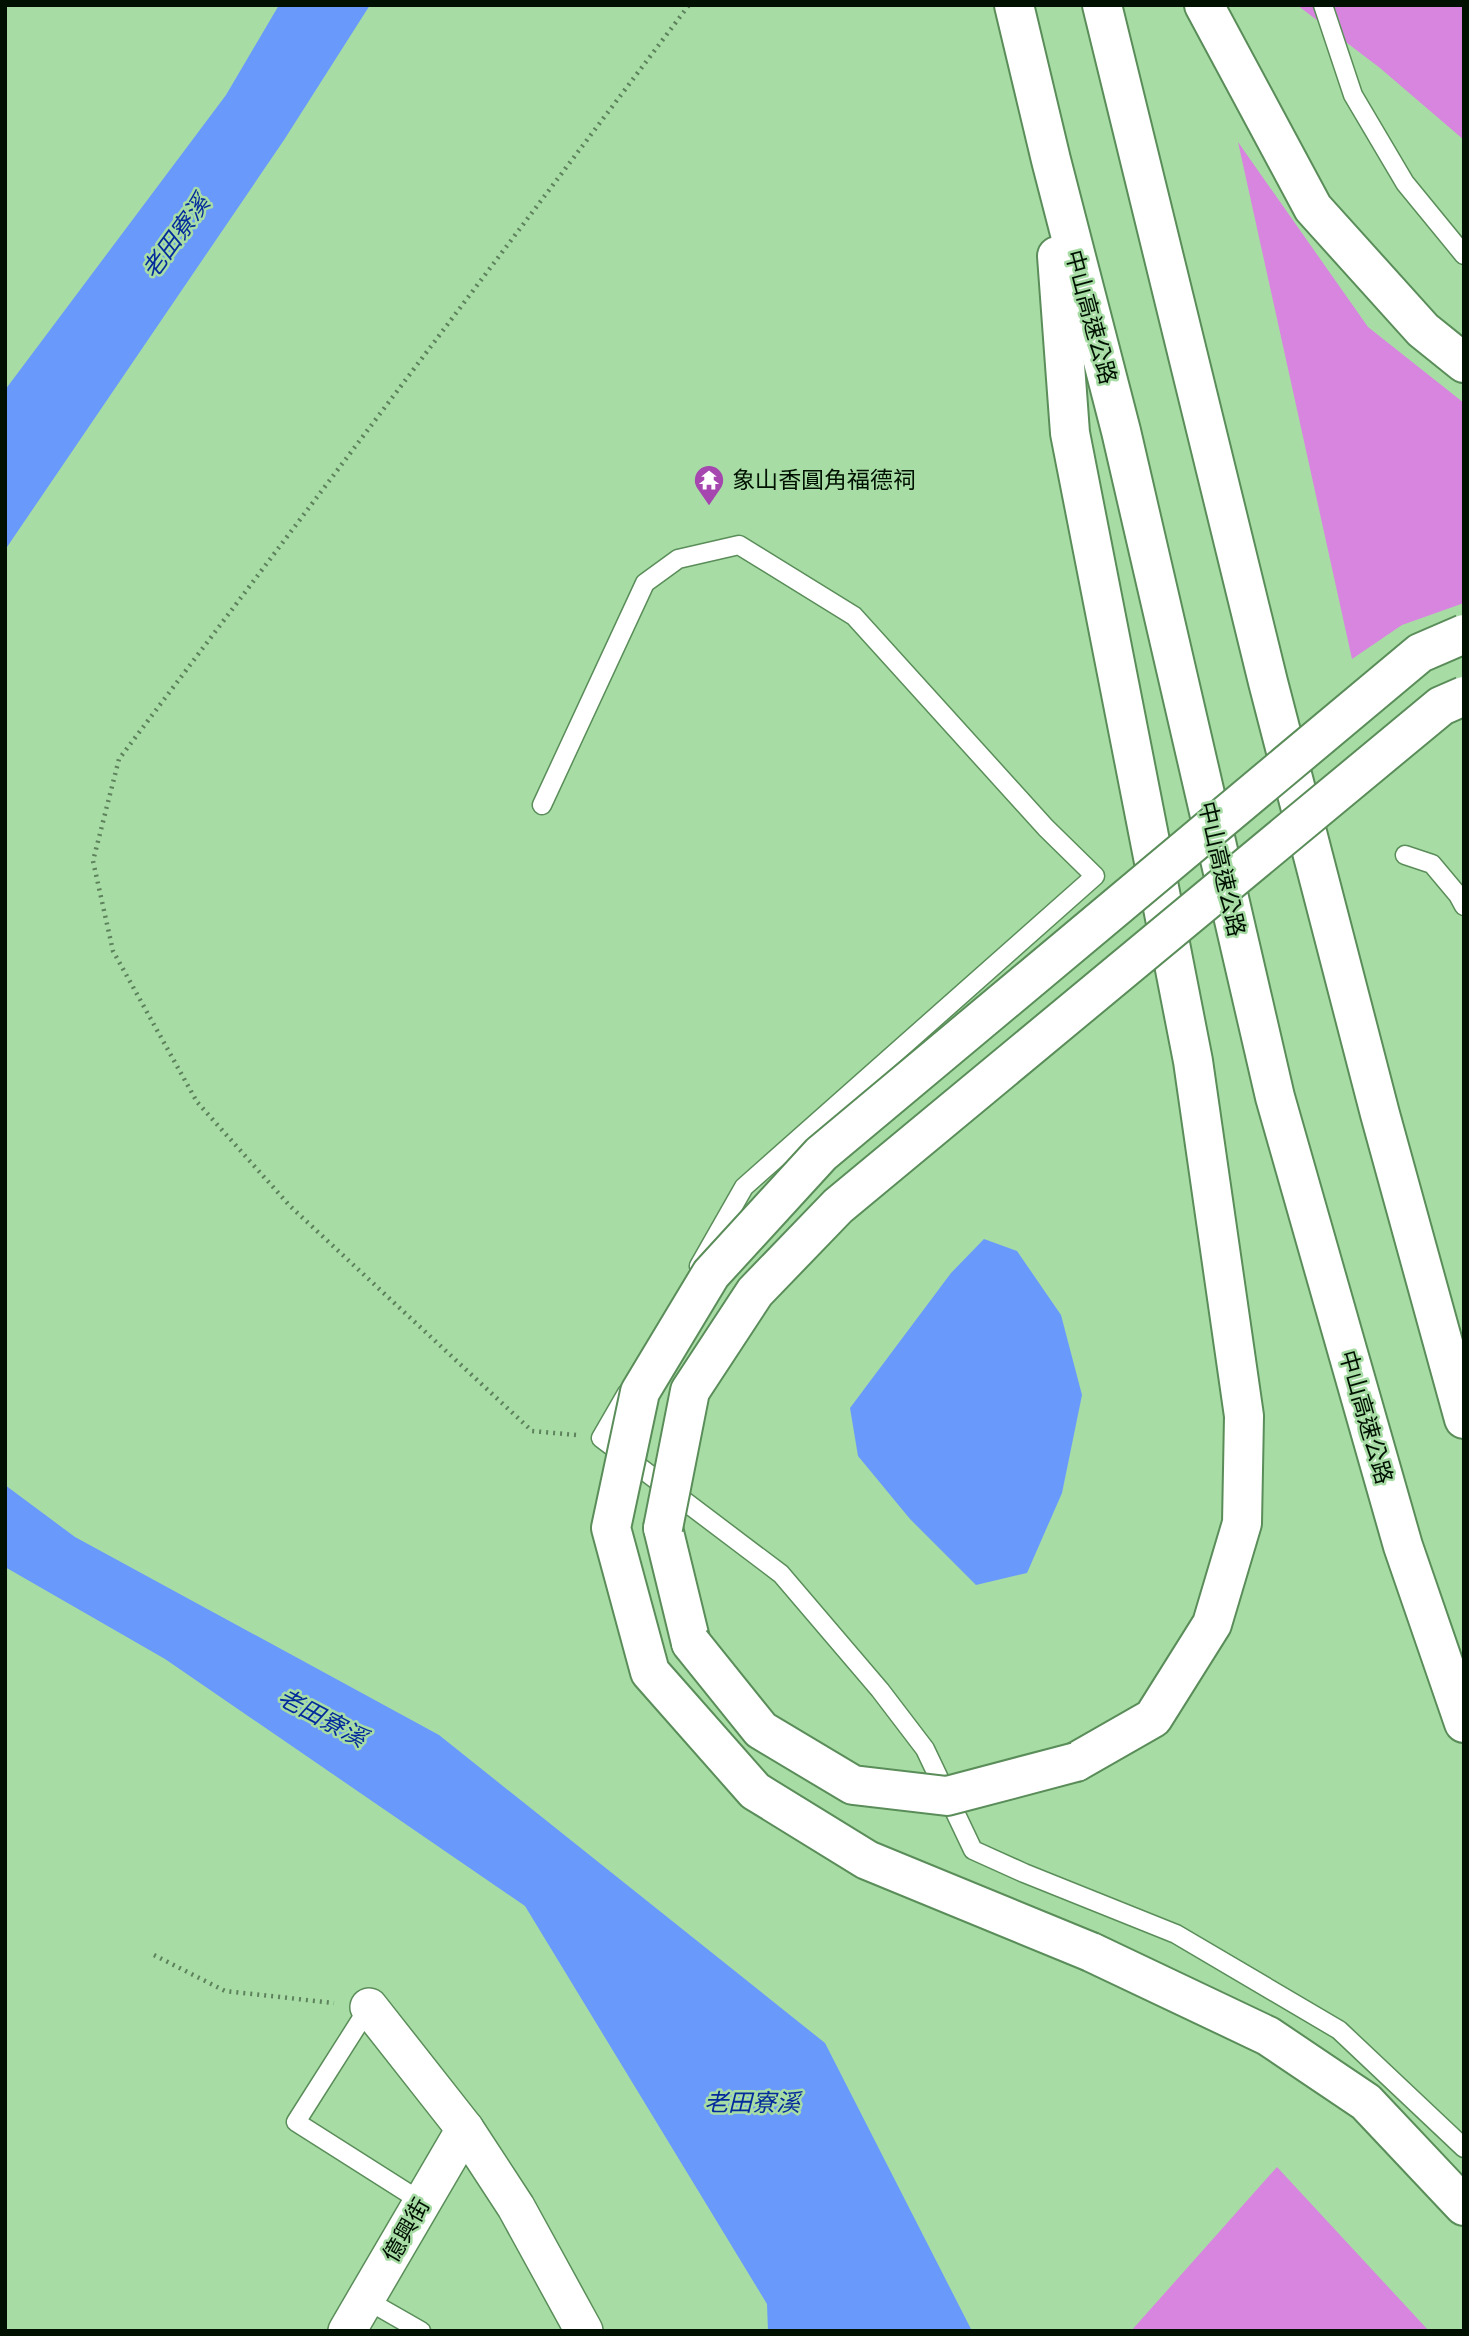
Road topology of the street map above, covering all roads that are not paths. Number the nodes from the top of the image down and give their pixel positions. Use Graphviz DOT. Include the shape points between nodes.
graph roads {
  1 [pos="1014,5"];
  2 [pos="1102,5"];
  3 [pos="1204,5"];
  4 [pos="1323,5"];
  5 [pos="1051,160"];
  6 [pos="1464,256"];
  7 [pos="1464,363"];
  8 [pos="1464,634"];
  9 [pos="1464,696"];
  10 [pos="542,804"];
  11 [pos="1405,855"];
  12 [pos="1464,906"];
  13 [pos="1464,1419"];
  14 [pos="1464,1723"];
  15 [pos="369,2007"];
  16 [pos="465,2129"];
  17 [pos="1464,2148"];
  18 [pos="422,2202"];
  19 [pos="1464,2206"];
  20 [pos="365,2300"];
  21 [pos="347,2331"];
  22 [pos="421,2331"];
  23 [pos="584,2331"];
  1 -- 5 [label="highway, 中山高速公路"];
  2 -- 13 [label="highway" via="1268,682"];
  3 -- 7 [label="highway" via="1313,208 1423,330"];
  4 -- 6 [label="lane" via="1353,95 1405,183"];
  5 -- 9 [label="highway, bridge" via="1070,433 1194,1061 1244,1416 1242,1523 1212,1624 1153,1718 1076,1762 947,1796 853,1785 761,1730 691,1643 663,1528 690,1391 755,1292 838,1206 1441,706"];
  5 -- 14 [label="highway, 中山高速公路" via="1121,431 1275,1097 1403,1546"];
  8 -- 19 [label="highway, bridge" via="1420,653 821,1154 711,1274 640,1391 611,1528 650,1672 755,1791 867,1860 1091,1952 1268,2035 1366,2102"];
  10 -- 17 [label="lane" via="645,583 678,559 738,545 854,616 1095,876 744,1187 601,1438 781,1574 925,1749 973,1850 1176,1934 1339,2030"];
  11 -- 12 [label="lane" via="1432,863"];
  15 -- 16 [label="street"];
  15 -- 18 [label="lane" via="296,2122"];
  16 -- 18 [label="street, 億興街"];
  16 -- 23 [label="street" via="516,2207"];
  18 -- 20 [label="street, 億興街"];
  20 -- 21 [label="street, 億興街"];
  20 -- 22 [label="lane"];
}
